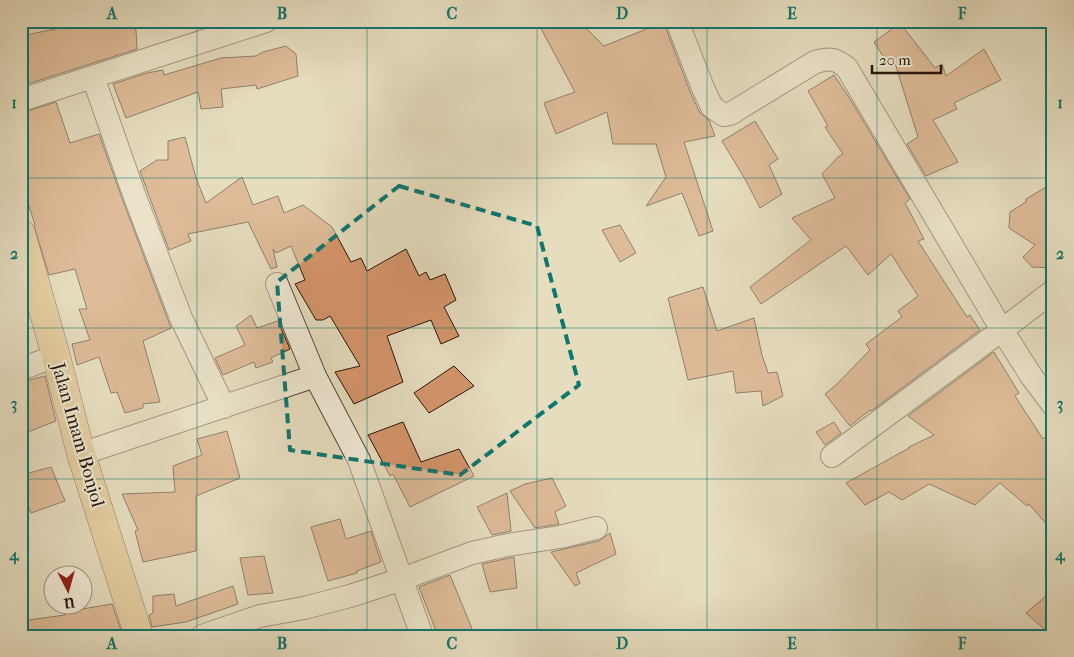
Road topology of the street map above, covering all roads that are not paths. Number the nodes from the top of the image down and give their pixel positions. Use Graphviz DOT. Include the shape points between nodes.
graph roads {
  1 [pos="266,21"];
  2 [pos="677,21"];
  3 [pos="92,77"];
  4 [pos="21,100"];
  5 [pos="21,233"];
  6 [pos="277,284"];
  7 [pos="1053,291"];
  8 [pos="1002,330"];
  9 [pos="56,356"];
  10 [pos="21,369"];
  11 [pos="315,376"];
  12 [pos="1053,404"];
  13 [pos="224,407"];
  14 [pos="81,454"];
  15 [pos="832,456"];
  16 [pos="596,528"];
  17 [pos="402,580"];
  18 [pos="139,636"];
  19 [pos="202,636"];
  20 [pos="422,636"];
  1 -- 3 [label="street"];
  2 -- 8 [label="street" via="712,107 724,115 816,62 836,60 846,68"];
  3 -- 4 [label="street"];
  3 -- 13 [label="street" via="181,318"];
  5 -- 9 [label="main road, Jalan Imam Bonjol"];
  6 -- 11 [label="street"];
  7 -- 8 [label="street"];
  8 -- 12 [label="street"];
  8 -- 15 [label="street"];
  9 -- 10 [label="street"];
  9 -- 14 [label="main road, Jalan Imam Bonjol"];
  11 -- 13 [label="street"];
  11 -- 17 [label="street" via="359,460"];
  13 -- 14 [label="street"];
  14 -- 18 [label="main road, Jalan Imam Bonjol"];
  16 -- 17 [label="street" via="472,553"];
  17 -- 19 [label="street" via="304,608 260,616"];
  17 -- 20 [label="street"];
}
